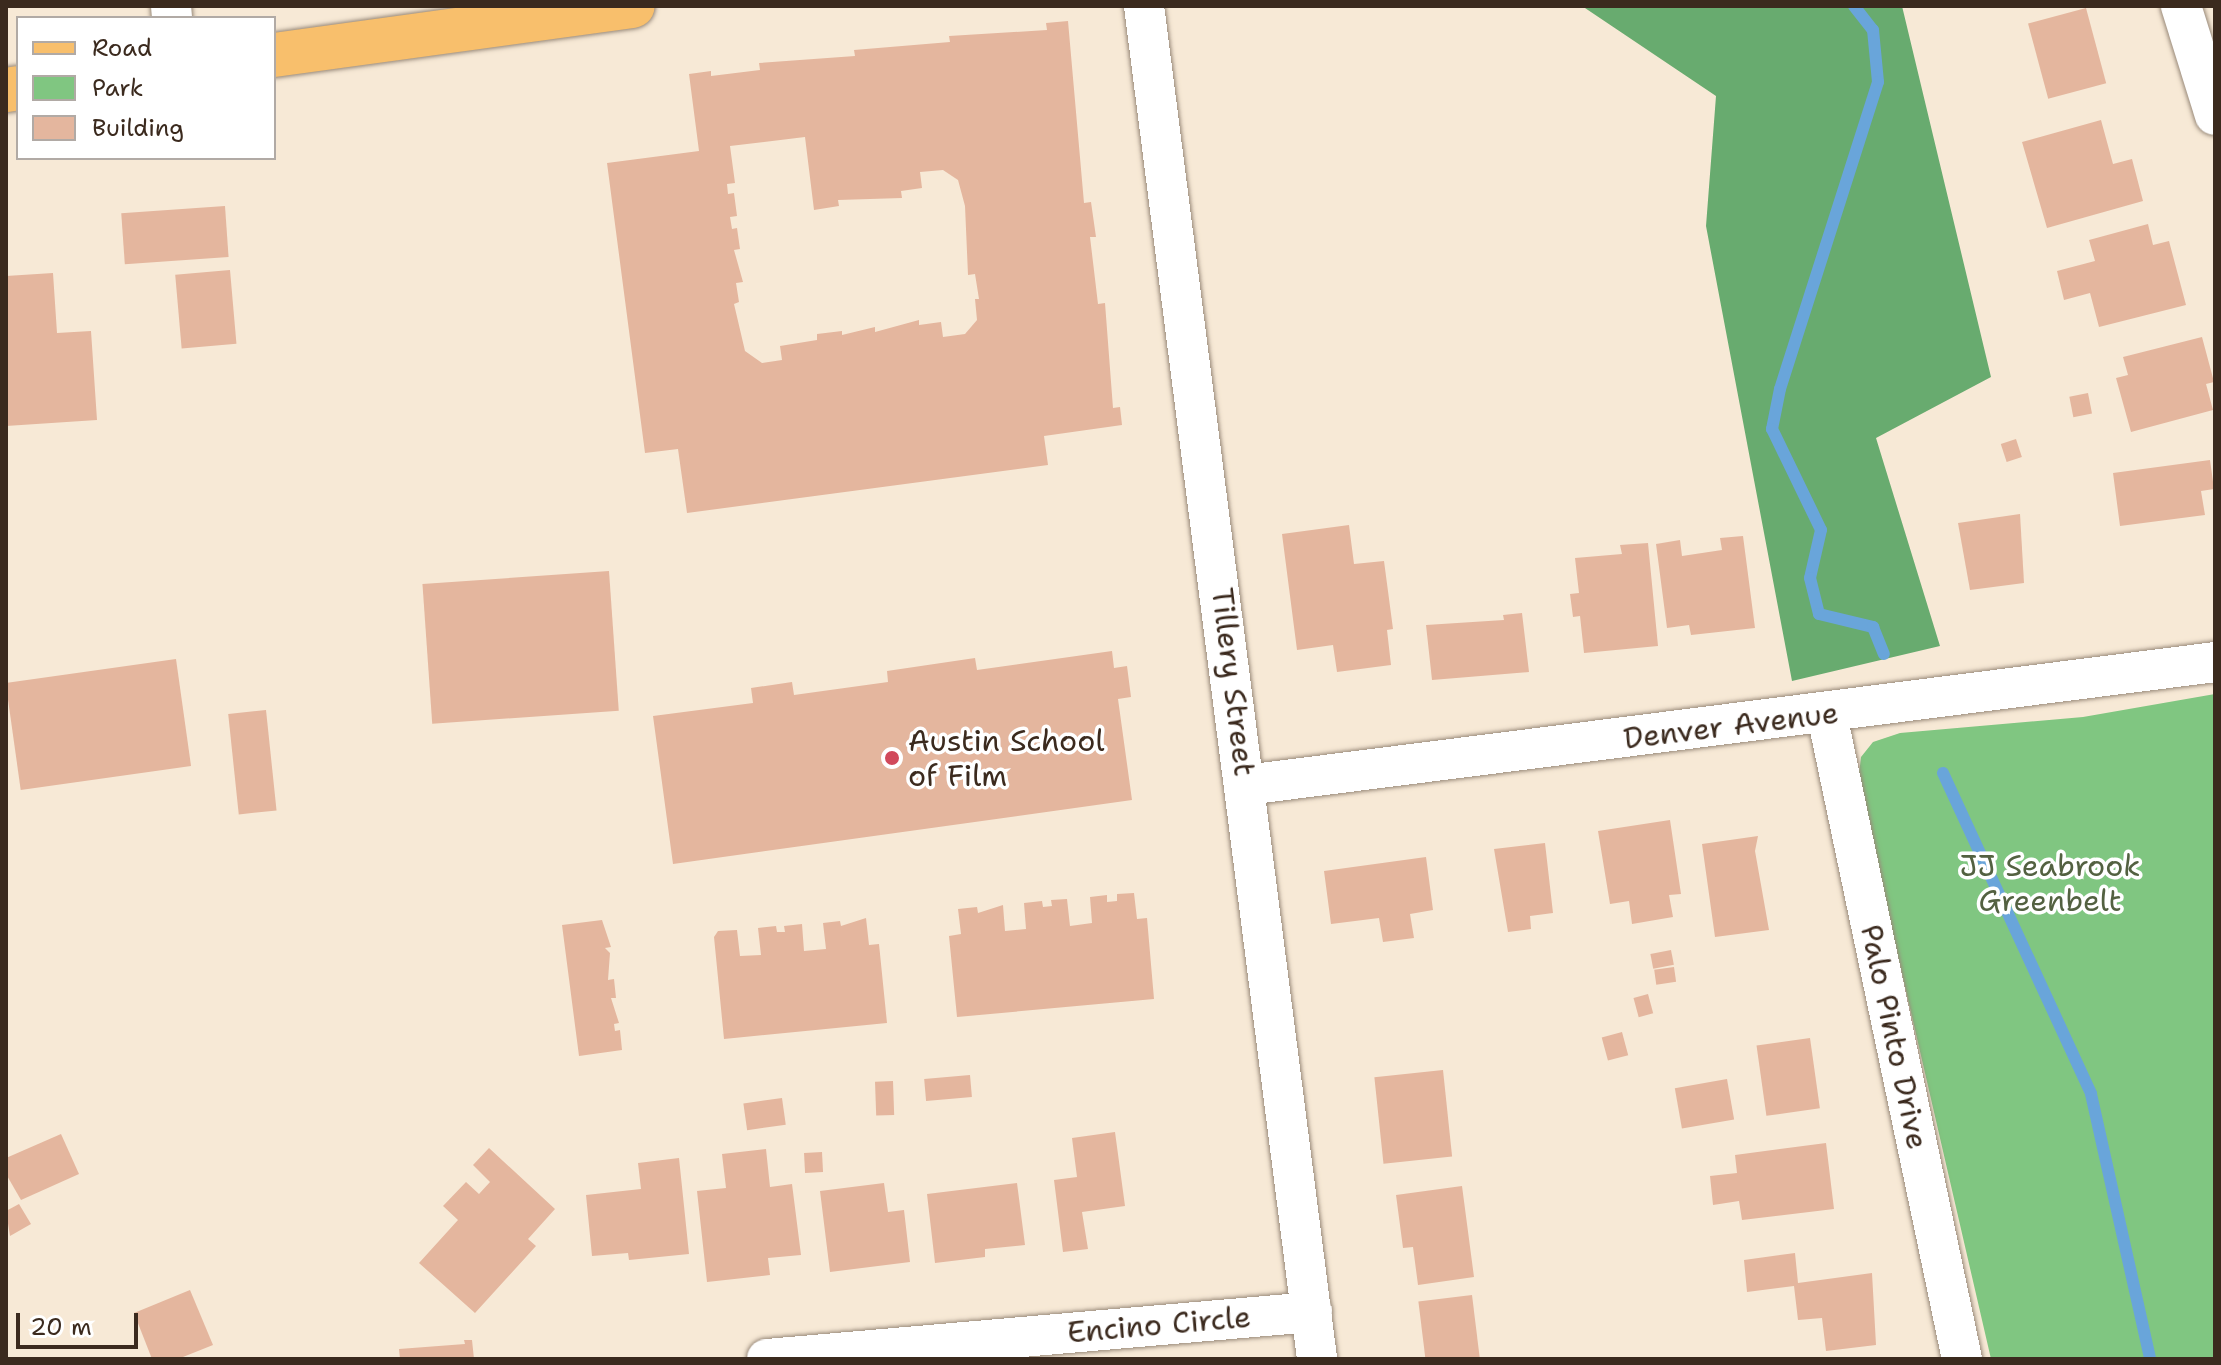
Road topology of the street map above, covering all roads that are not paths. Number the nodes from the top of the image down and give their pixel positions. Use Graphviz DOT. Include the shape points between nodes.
graph roads {
  1 [pos="633,6"];
  2 [pos="1144,6"];
  3 [pos="2181,6"];
  4 [pos="276,55"];
  5 [pos="2215,115"];
  6 [pos="2215,640"];
  7 [pos="2215,662"];
  8 [pos="2163,669"];
  9 [pos="1827,715"];
  10 [pos="1246,785"];
  11 [pos="1312,1312"];
  12 [pos="767,1359"];
  13 [pos="1317,1359"];
  14 [pos="1962,1359"];
  1 -- 4 [label="main road"];
  2 -- 10 [label="street, Tillery Street"];
  3 -- 5 [label="street"];
  6 -- 8 [label="street"];
  7 -- 8 [label="street, Denver Avenue"];
  8 -- 9 [label="street, Denver Avenue"];
  9 -- 10 [label="street, Denver Avenue"];
  9 -- 14 [label="street, Palo Pinto Drive"];
  10 -- 11 [label="street, Tillery Street"];
  11 -- 12 [label="street, Encino Circle"];
  11 -- 13 [label="street, Tillery Street"];
}
